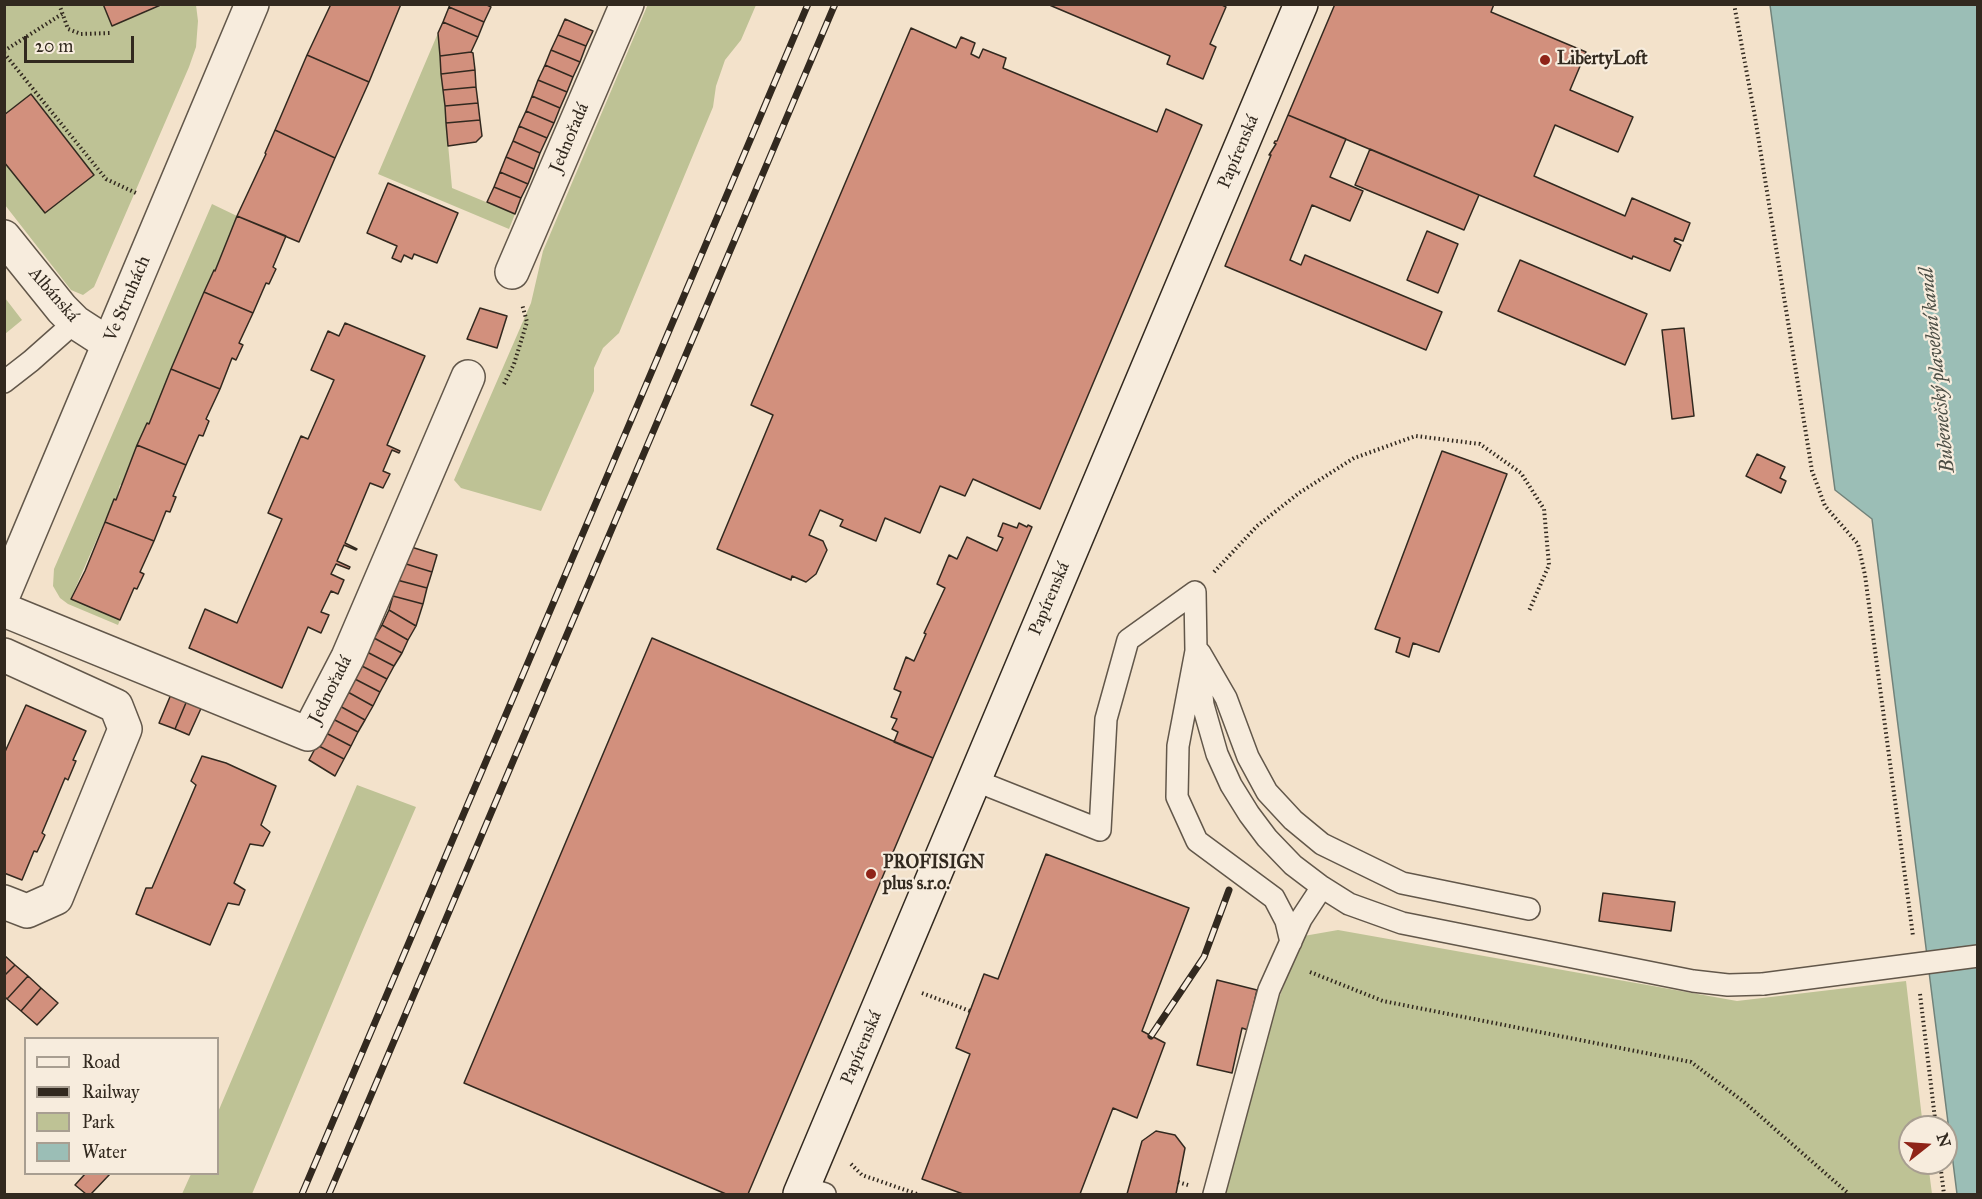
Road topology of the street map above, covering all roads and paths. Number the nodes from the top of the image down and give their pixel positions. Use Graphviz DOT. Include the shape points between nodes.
graph roads {
  1 [pos="59,4"];
  2 [pos="252,4"];
  3 [pos="627,4"];
  4 [pos="1301,4"];
  5 [pos="1734,4"];
  6 [pos="62,14"];
  7 [pos="110,33"];
  8 [pos="4,52"];
  9 [pos="142,195"];
  10 [pos="4,237"];
  11 [pos="512,272"];
  12 [pos="75,322"];
  13 [pos="109,344"];
  14 [pos="468,377"];
  15 [pos="4,382"];
  16 [pos="1195,592"];
  17 [pos="4,593"];
  18 [pos="4,610"];
  19 [pos="1529,611"];
  20 [pos="1196,649"];
  21 [pos="4,655"];
  22 [pos="974,780"];
  23 [pos="1322,887"];
  24 [pos="4,902"];
  25 [pos="1529,909"];
  26 [pos="1914,943"];
  27 [pos="1286,951"];
  28 [pos="1977,956"];
  29 [pos="890,982"];
  30 [pos="1919,989"];
  31 [pos="970,1011"];
  32 [pos="1935,1115"];
  33 [pos="848,1161"];
  34 [pos="1942,1175"];
  35 [pos="810,1192"];
  36 [pos="917,1194"];
  37 [pos="1214,1194"];
  38 [pos="1849,1194"];
  39 [pos="1944,1194"];
  1 -- 6 [label="path"];
  2 -- 13 [label="street, Ve Struhách"];
  3 -- 11 [label="street, Jednořadá"];
  4 -- 22 [label="street, Papírenská"];
  5 -- 26 [label="path" via="1812,471 1825,506 1858,544 1865,575"];
  6 -- 7 [label="path" via="68,28 81,34"];
  6 -- 8 [label="path"];
  8 -- 9 [label="path" via="106,179"];
  10 -- 12 [label="street, Albánská"];
  12 -- 13 [label="street, Albánská"];
  12 -- 15 [label="lane"];
  13 -- 17 [label="street, Ve Struhách"];
  14 -- 18 [label="street, Jednořadá" via="348,657 308,734"];
  16 -- 19 [label="path" via="1257,526 1299,493 1354,458 1416,436 1480,444 1521,473 1544,509 1549,565"];
  16 -- 20 [label="lane"];
  16 -- 22 [label="lane" via="1128,640 1106,719 1100,830"];
  20 -- 23 [label="lane" via="1203,705 1231,785 1266,838"];
  20 -- 25 [label="lane" via="1226,698 1248,758 1267,792 1322,844 1402,883"];
  20 -- 27 [label="lane" via="1178,746 1177,797 1197,841 1274,898 1286,921"];
  21 -- 24 [label="street" via="116,706 125,729 56,898 27,911"];
  22 -- 29 [label="street, Papírenská"];
  23 -- 27 [label="lane"];
  23 -- 28 [label="lane, bridge" via="1349,904 1421,927 1728,985 1763,984"];
  27 -- 37 [label="lane" via="1269,990"];
  27 -- 38 [label="path" via="1383,1001 1691,1062 1744,1102"];
  29 -- 31 [label="path"];
  29 -- 35 [label="street, Papírenská"];
  30 -- 32 [label="path"];
  33 -- 36 [label="path" via="862,1175"];
  34 -- 39 [label="path"];
}
